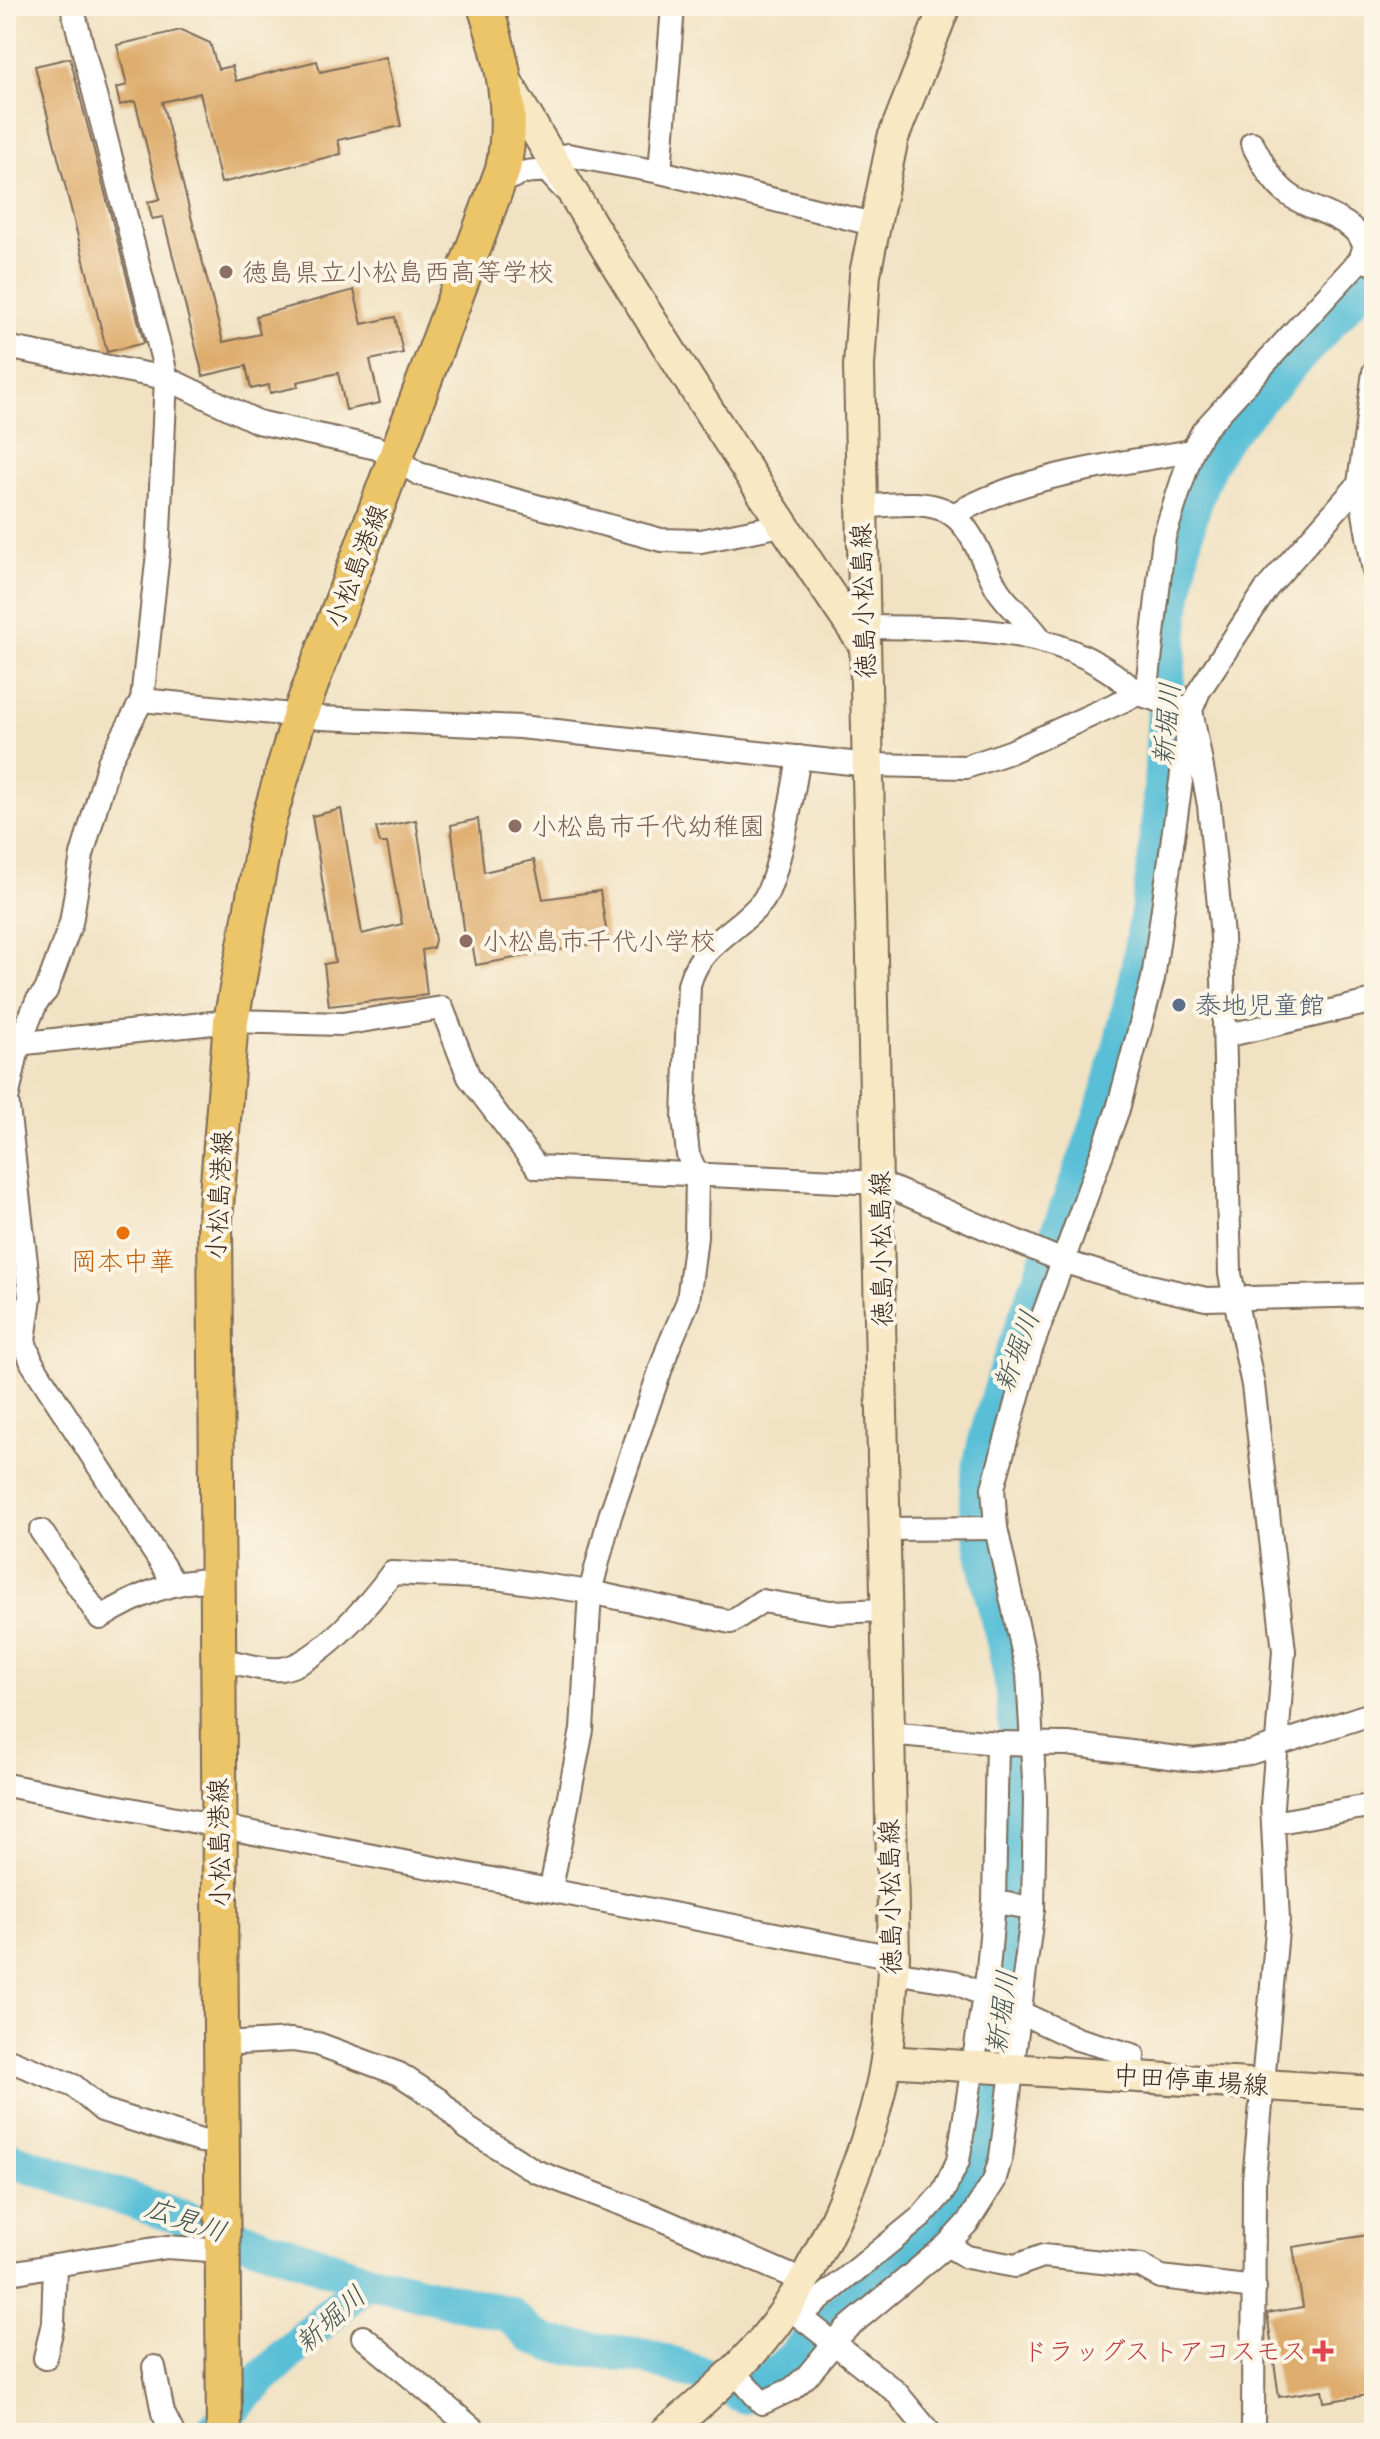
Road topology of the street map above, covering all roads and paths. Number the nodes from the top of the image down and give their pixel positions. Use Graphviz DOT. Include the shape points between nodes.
graph roads {
  1 [pos="72,6"];
  2 [pos="485,6"];
  3 [pos="673,6"];
  4 [pos="945,6"];
  5 [pos="507,82"];
  6 [pos="1252,143"];
  7 [pos="552,158"];
  8 [pos="660,172"];
  9 [pos="496,188"];
  10 [pos="573,198"];
  11 [pos="873,224"];
  12 [pos="1366,262"];
  13 [pos="6,347"];
  14 [pos="1374,372"];
  15 [pos="166,378"];
  16 [pos="1192,451"];
  17 [pos="395,460"];
  18 [pos="1366,486"];
  19 [pos="860,507"];
  20 [pos="953,515"];
  21 [pos="782,525"];
  22 [pos="1374,571"];
  23 [pos="864,636"];
  24 [pos="1039,637"];
  25 [pos="1145,695"];
  26 [pos="142,700"];
  27 [pos="1186,708"];
  28 [pos="300,714"];
  29 [pos="799,757"];
  30 [pos="869,765"];
  31 [pos="1374,1001"];
  32 [pos="231,1021"];
  33 [pos="1225,1036"];
  34 [pos="13,1044"];
  35 [pos="697,1174"];
  36 [pos="880,1183"];
  37 [pos="1063,1260"];
  38 [pos="1374,1295"];
  39 [pos="1235,1299"];
  40 [pos="993,1528"];
  41 [pos="886,1529"];
  42 [pos="41,1531"];
  43 [pos="218,1580"];
  44 [pos="174,1583"];
  45 [pos="590,1592"];
  46 [pos="888,1610"];
  47 [pos="219,1660"];
  48 [pos="1374,1713"];
  49 [pos="888,1733"];
  50 [pos="1015,1743"];
  51 [pos="1277,1745"];
  52 [pos="6,1785"];
  53 [pos="1374,1805"];
  54 [pos="1273,1823"];
  55 [pos="218,1827"];
  56 [pos="551,1888"];
  57 [pos="1013,1905"];
  58 [pos="893,1964"];
  59 [pos="1001,2002"];
  60 [pos="222,2044"];
  61 [pos="6,2059"];
  62 [pos="886,2061"];
  63 [pos="994,2066"];
  64 [pos="1132,2076"];
  65 [pos="1261,2084"];
  66 [pos="1374,2092"];
  67 [pos="223,2143"];
  68 [pos="223,2239"];
  69 [pos="947,2245"];
  70 [pos="55,2265"];
  71 [pos="6,2274"];
  72 [pos="1255,2288"];
  73 [pos="799,2306"];
  74 [pos="363,2337"];
  75 [pos="831,2339"];
  76 [pos="45,2358"];
  77 [pos="154,2367"];
  78 [pos="746,2384"];
  79 [pos="224,2418"];
  80 [pos="173,2433"];
  81 [pos="478,2433"];
  82 [pos="664,2433"];
  83 [pos="930,2433"];
  84 [pos="1253,2433"];
  1 -- 15 [label="street"];
  2 -- 5 [label="main road, 小松島港線"];
  3 -- 8 [label="street"];
  4 -- 11 [label="main road, 徳島小松島線" via="893,138"];
  5 -- 7 [label="main road"];
  5 -- 9 [label="main road, 小松島港線" via="510,137"];
  6 -- 12 [label="street" via="1288,195 1357,230"];
  7 -- 8 [label="street" via="568,155"];
  7 -- 10 [label="main road"];
  8 -- 11 [label="street"];
  9 -- 10 [label="street" via="513,174 547,171"];
  9 -- 17 [label="main road, 小松島港線"];
  10 -- 21 [label="main road"];
  11 -- 19 [label="main road, 徳島小松島線" via="859,366"];
  12 -- 16 [label="street" via="1203,431"];
  13 -- 15 [label="street"];
  14 -- 18 [label="street"];
  15 -- 17 [label="street" via="258,422 377,448"];
  15 -- 26 [label="street" via="158,553"];
  16 -- 20 [label="street" via="1034,482"];
  16 -- 25 [label="street" via="1164,537"];
  17 -- 21 [label="street" via="419,474 661,540 701,541"];
  17 -- 28 [label="main road, 小松島港線"];
  18 -- 22 [label="street"];
  18 -- 27 [label="street" via="1350,490 1334,516 1267,588"];
  19 -- 20 [label="street" via="896,504"];
  19 -- 23 [label="main road, 徳島小松島線"];
  20 -- 24 [label="street" via="999,592"];
  21 -- 23 [label="main road"];
  23 -- 24 [label="street" via="989,630"];
  23 -- 30 [label="main road, 徳島小松島線"];
  24 -- 25 [label="street" via="1106,669"];
  25 -- 27 [label="street"];
  25 -- 30 [label="street" via="966,767"];
  26 -- 28 [label="street"];
  26 -- 34 [label="street" via="109,762 82,855 71,923 46,991"];
  27 -- 33 [label="street" via="1215,863"];
  27 -- 37 [label="street" via="1153,979 1118,1109"];
  28 -- 29 [label="street" via="520,727"];
  28 -- 32 [label="main road, 小松島港線" via="267,826"];
  29 -- 30 [label="street"];
  29 -- 35 [label="street" via="764,900 693,967 684,1118 688,1155"];
  30 -- 36 [label="main road, 徳島小松島線"];
  31 -- 33 [label="street"];
  32 -- 34 [label="street"];
  32 -- 35 [label="street" via="342,1024 442,1008 469,1077 537,1167"];
  32 -- 43 [label="main road, 小松島港線" via="215,1219"];
  33 -- 39 [label="street" via="1229,1249"];
  34 -- 44 [label="street" via="7,1099 30,1297 24,1341 32,1363"];
  35 -- 36 [label="street"];
  35 -- 45 [label="street" via="688,1301 610,1516"];
  36 -- 37 [label="street"];
  36 -- 41 [label="main road, 徳島小松島線"];
  37 -- 39 [label="street" via="1206,1299"];
  37 -- 40 [label="street" via="1001,1449 993,1488"];
  38 -- 39 [label="street"];
  39 -- 51 [label="street" via="1253,1385 1284,1651"];
  40 -- 41 [label="street"];
  40 -- 50 [label="street" via="1028,1674"];
  41 -- 46 [label="main road, 徳島小松島線"];
  42 -- 44 [label="street" via="100,1618 136,1596"];
  43 -- 44 [label="street"];
  43 -- 47 [label="main road, 小松島港線"];
  45 -- 46 [label="street" via="731,1622 762,1601 830,1612"];
  45 -- 47 [label="street" via="496,1578 392,1573 337,1636 285,1669"];
  45 -- 56 [label="street" via="582,1730"];
  46 -- 49 [label="main road, 徳島小松島線"];
  47 -- 55 [label="main road, 小松島港線"];
  48 -- 51 [label="street"];
  49 -- 50 [label="street"];
  49 -- 58 [label="main road, 徳島小松島線"];
  50 -- 51 [label="street" via="1068,1744 1193,1760"];
  50 -- 57 [label="street"];
  50 -- 57 [label="street"];
  51 -- 54 [label="street"];
  52 -- 55 [label="street"];
  53 -- 54 [label="street"];
  54 -- 65 [label="street" via="1278,1920"];
  55 -- 56 [label="street"];
  55 -- 60 [label="main road, 小松島港線"];
  56 -- 58 [label="street"];
  57 -- 59 [label="street"];
  57 -- 59 [label="street"];
  58 -- 59 [label="street"];
  58 -- 62 [label="main road, 徳島小松島線"];
  59 -- 63 [label="street"];
  59 -- 63 [label="street"];
  59 -- 64 [label="street" via="1077,2039 1133,2055"];
  60 -- 67 [label="main road, 小松島港線"];
  60 -- 73 [label="street" via="318,2044 399,2074 439,2100 467,2128 535,2171 656,2217"];
  61 -- 67 [label="street" via="74,2086 102,2110"];
  62 -- 63 [label="main road, 中田停車場線"];
  62 -- 73 [label="main road, 徳島小松島線" via="860,2161"];
  63 -- 64 [label="main road, 中田停車場線"];
  63 -- 69 [label="street" via="1001,2157 994,2181"];
  63 -- 73 [label="street" via="943,2192 921,2217"];
  64 -- 65 [label="main road, 中田停車場線"];
  65 -- 66 [label="main road, 中田停車場線"];
  65 -- 72 [label="street" via="1254,2180"];
  67 -- 68 [label="main road, 小松島港線"];
  68 -- 70 [label="street"];
  68 -- 79 [label="main road, 小松島港線"];
  69 -- 72 [label="street" via="967,2257 1015,2266 1043,2256 1141,2266 1161,2277"];
  69 -- 75 [label="street"];
  70 -- 71 [label="street"];
  70 -- 76 [label="street" via="53,2323"];
  72 -- 84 [label="street"];
  73 -- 75 [label="street"];
  73 -- 78 [label="main road, 徳島小松島線"];
  74 -- 81 [label="street"];
  75 -- 78 [label="street" via="792,2389 762,2403"];
  75 -- 83 [label="street" via="896,2392"];
  77 -- 80 [label="street" via="163,2413"];
  78 -- 82 [label="main road, 徳島小松島線"];
}
